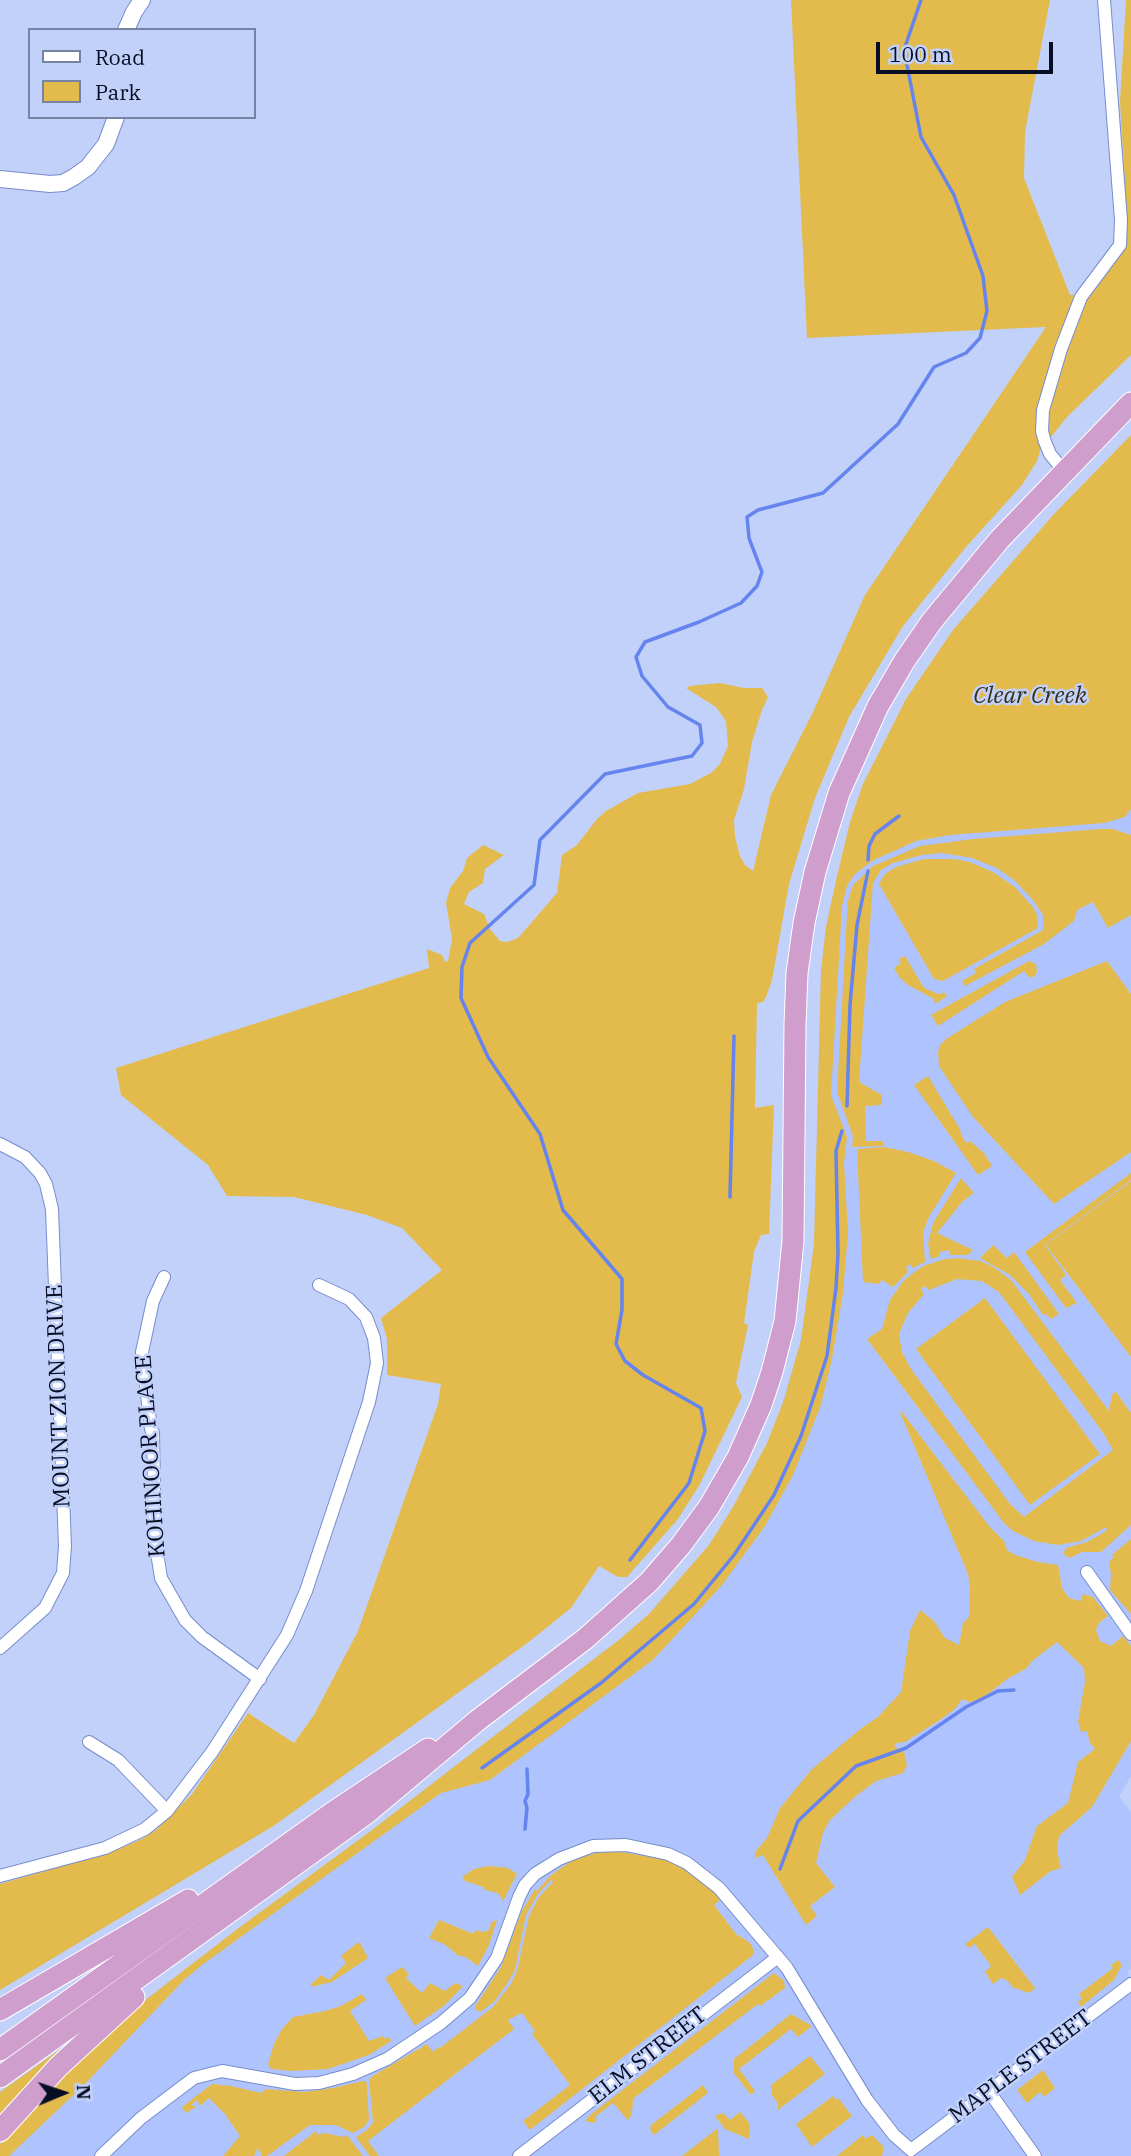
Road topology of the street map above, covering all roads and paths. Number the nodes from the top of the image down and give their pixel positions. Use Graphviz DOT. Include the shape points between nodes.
graph roads {
  1 [pos="142,0"];
  2 [pos="1104,0"];
  3 [pos="127,28"];
  4 [pos="115,119"];
  5 [pos="0,179"];
  6 [pos="1131,403"];
  7 [pos="1064,471"];
  8 [pos="0,1144"];
  9 [pos="164,1277"];
  10 [pos="319,1285"];
  11 [pos="1087,1572"];
  12 [pos="1131,1634"];
  13 [pos="0,1647"];
  14 [pos="260,1679"];
  15 [pos="478,1720"];
  16 [pos="89,1742"];
  17 [pos="167,1811"];
  18 [pos="319,1822"];
  19 [pos="0,1876"];
  20 [pos="273,1882"];
  21 [pos="778,1957"];
  22 [pos="1131,1983"];
  23 [pos="0,2010"];
  24 [pos="0,2050"];
  25 [pos="0,2077"];
  26 [pos="988,2091"];
  27 [pos="0,2131"];
  28 [pos="101,2156"];
  29 [pos="519,2156"];
  30 [pos="1035,2156"];
  1 -- 3 [label="street"];
  2 -- 7 [label="street" via="1120,245 1082,297 1043,410 1045,442"];
  4 -- 5 [label="street" via="106,144 88,167 63,183"];
  6 -- 7 [label="highway"];
  7 -- 15 [label="highway" via="965,579 914,645 870,723 830,819 812,884 797,973 789,1290 772,1372 749,1434 709,1507 649,1582 585,1639"];
  8 -- 13 [label="street, MOUNT ZION DRIVE" via="25,1157 40,1173 52,1209 65,1546 63,1573 45,1608"];
  9 -- 14 [label="street, KOHINOOR PLACE" via="153,1301 142,1352 153,1433 155,1540 162,1578 185,1620"];
  10 -- 14 [label="street" via="349,1299 366,1317 377,1363 369,1402 306,1591 287,1635"];
  11 -- 12 [label="street"];
  14 -- 17 [label="street"];
  15 -- 18 [label="highway"];
  15 -- 20 [label="highway" via="372,1809"];
  16 -- 17 [label="street" via="118,1760"];
  17 -- 19 [label="street" via="145,1829 105,1848"];
  18 -- 23 [label="highway"];
  18 -- 24 [label="highway"];
  20 -- 25 [label="highway"];
  20 -- 27 [label="highway" via="92,2034"];
  21 -- 26 [label="street, MAPLE STREET" via="867,2100 911,2150"];
  21 -- 28 [label="street" via="719,1888 687,1863 626,1844 593,1846 535,1874 525,1885 498,1958 470,1998 442,2023 387,2059 354,2074 315,2083 295,2084 222,2071 202,2075 141,2118"];
  21 -- 29 [label="street, ELM STREET"];
  22 -- 26 [label="street, MAPLE STREET"];
  26 -- 30 [label="street"];
}
